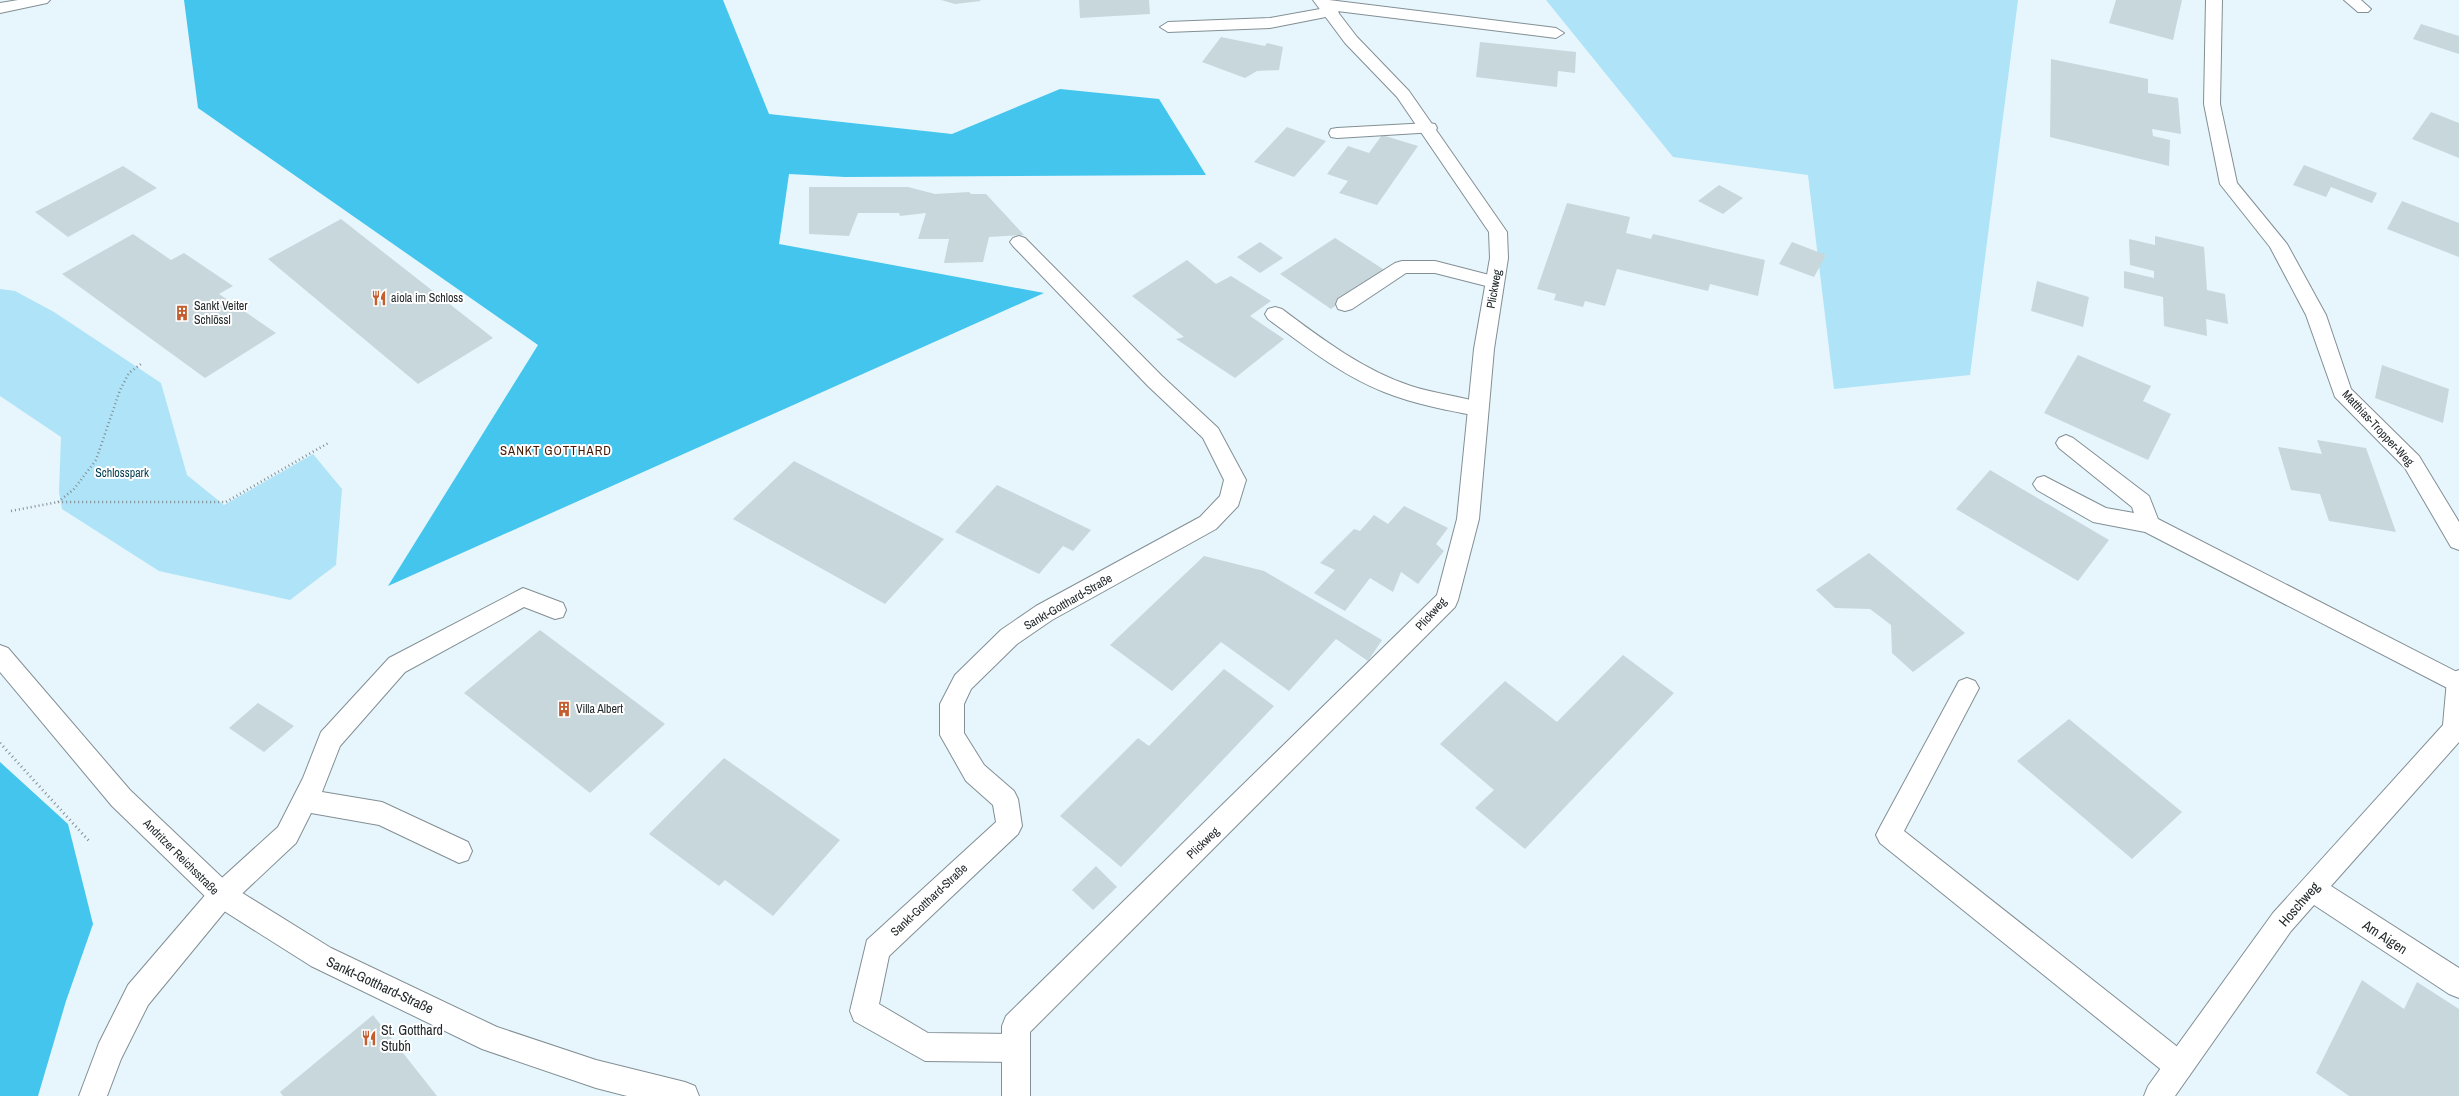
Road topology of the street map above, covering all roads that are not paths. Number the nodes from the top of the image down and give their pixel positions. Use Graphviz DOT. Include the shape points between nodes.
graph roads {
  1 [pos="42,0"];
  2 [pos="2214,0"];
  3 [pos="1325,5"];
  4 [pos="0,8"];
  5 [pos="1168,27"];
  6 [pos="1556,33"];
  7 [pos="1428,128"];
  8 [pos="1337,133"];
  9 [pos="1019,242"];
  10 [pos="1494,282"];
  11 [pos="1345,304"];
  12 [pos="1275,314"];
  13 [pos="1478,409"];
  14 [pos="2066,443"];
  15 [pos="2044,484"];
  16 [pos="2149,524"];
  17 [pos="2459,541"];
  18 [pos="555,610"];
  19 [pos="0,655"];
  20 [pos="2459,680"];
  21 [pos="2459,684"];
  22 [pos="1967,688"];
  23 [pos="2457,729"];
  24 [pos="304,800"];
  25 [pos="460,851"];
  26 [pos="2312,889"];
  27 [pos="222,895"];
  28 [pos="2459,984"];
  29 [pos="1016,1048"];
  30 [pos="2179,1066"];
  31 [pos="93,1096"];
  32 [pos="685,1096"];
  33 [pos="1016,1096"];
  34 [pos="2158,1096"];
  1 -- 4 [label="street"];
  2 -- 17 [label="street, Matthias-Tropper-Weg" via="2212,104 2230,184 2278,244 2316,315 2342,392 2412,462"];
  3 -- 5 [label="street" via="1270,23"];
  3 -- 6 [label="street"];
  3 -- 7 [label="street, Plickweg" via="1351,40 1403,94"];
  7 -- 8 [label="street"];
  7 -- 10 [label="street, Plickweg" via="1498,232 1499,258"];
  9 -- 29 [label="street, Sankt-Gotthard-Straße" via="1155,381 1211,433 1235,480 1230,500 1208,523 1044,613 1009,637 963,682 952,704 952,735 975,773 1005,800 1009,826 877,949 864,1011 925,1047"];
  10 -- 11 [label="street" via="1435,268 1402,267"];
  10 -- 13 [label="street, Plickweg"];
  12 -- 13 [label="street" via="1331,354 1377,381 1422,398"];
  13 -- 29 [label="street, Plickweg" via="1468,519 1447,600 1016,1026"];
  14 -- 16 [label="street" via="2141,502"];
  15 -- 16 [label="street" via="2101,516"];
  16 -- 21 [label="street"];
  18 -- 24 [label="street" via="523,597 397,665 330,740"];
  19 -- 27 [label="street, Andritzer Reichsstraße" via="121,798"];
  20 -- 21 [label="street"];
  21 -- 23 [label="street"];
  22 -- 30 [label="street" via="1888,835"];
  23 -- 26 [label="street, Hoschweg"];
  24 -- 25 [label="street" via="382,814"];
  24 -- 27 [label="street" via="287,835"];
  26 -- 28 [label="street, Am Aigen"];
  26 -- 30 [label="street, Hoschweg" via="2282,922"];
  27 -- 31 [label="street, Andritzer Reichsstraße" via="138,995 109,1053"];
  27 -- 32 [label="street, Sankt-Gotthard-Straße" via="320,957 492,1039 596,1074"];
  29 -- 33 [label="street, Plickweg"];
  30 -- 34 [label="street, Hoschweg"];
}
